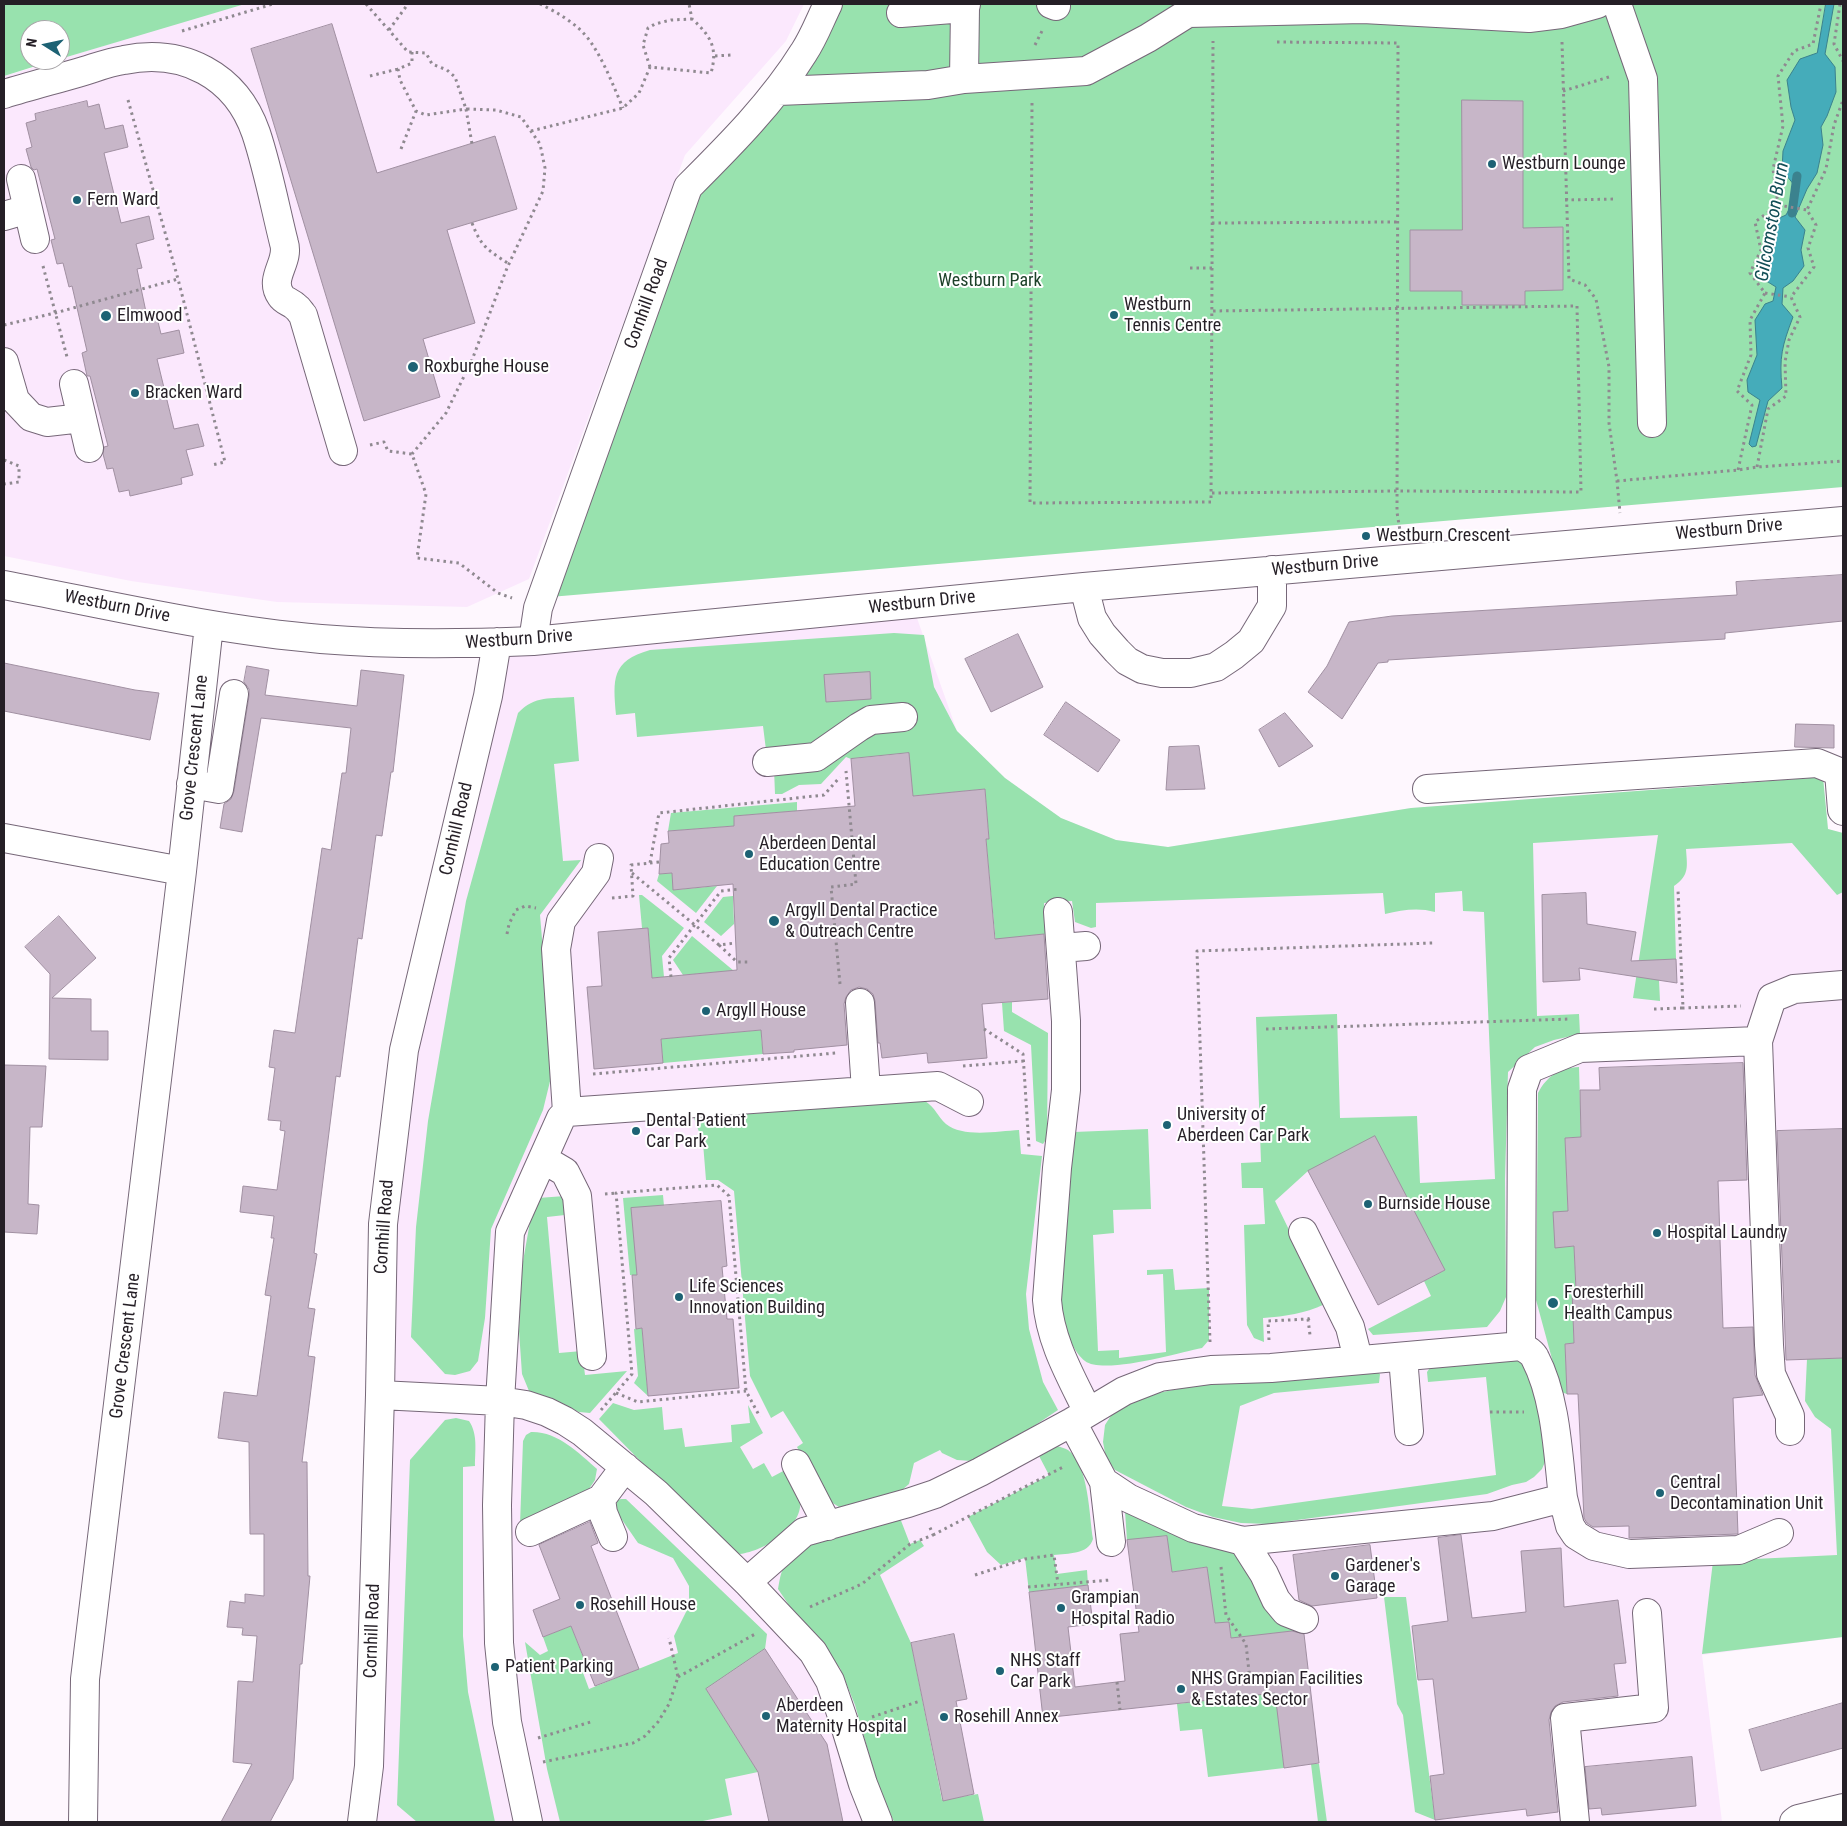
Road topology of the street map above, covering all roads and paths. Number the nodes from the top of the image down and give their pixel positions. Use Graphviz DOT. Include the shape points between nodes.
graph roads {
  1 [pos="273,4"];
  2 [pos="366,4"];
  3 [pos="408,4"];
  4 [pos="540,4"];
  5 [pos="554,4"];
  6 [pos="689,4"];
  7 [pos="828,4"];
  8 [pos="1598,4"];
  9 [pos="1617,4"];
  10 [pos="1821,4"];
  11 [pos="1840,4"];
  12 [pos="966,6"];
  13 [pos="550,9"];
  14 [pos="1529,11"];
  15 [pos="1051,12"];
  16 [pos="901,13"];
  17 [pos="1561,14"];
  18 [pos="692,20"];
  19 [pos="389,30"];
  20 [pos="1222,41"];
  21 [pos="1271,42"];
  22 [pos="412,52"];
  23 [pos="732,55"];
  24 [pos="714,56"];
  25 [pos="172,59"];
  26 [pos="1843,61"];
  27 [pos="650,67"];
  28 [pos="398,70"];
  29 [pos="1035,75"];
  30 [pos="370,76"];
  31 [pos="964,79"];
  32 [pos="1643,79"];
  33 [pos="778,91"];
  34 [pos="1562,91"];
  35 [pos="4,94"];
  36 [pos="128,100"];
  37 [pos="1843,100"];
  38 [pos="623,108"];
  39 [pos="466,109"];
  40 [pos="416,111"];
  41 [pos="531,131"];
  42 [pos="472,144"];
  43 [pos="401,149"];
  44 [pos="20,179"];
  45 [pos="1646,198"];
  46 [pos="1565,200"];
  47 [pos="1778,205"];
  48 [pos="1808,210"];
  49 [pos="16,212"];
  50 [pos="1397,222"];
  51 [pos="472,223"];
  52 [pos="1212,223"];
  53 [pos="35,239"];
  54 [pos="509,264"];
  55 [pos="1190,268"];
  56 [pos="1212,268"];
  57 [pos="178,280"];
  58 [pos="1766,293"];
  59 [pos="1791,296"];
  60 [pos="1398,310"];
  61 [pos="1212,311"];
  62 [pos="55,313"];
  63 [pos="4,325"];
  64 [pos="4,362"];
  65 [pos="74,384"];
  66 [pos="11,407"];
  67 [pos="82,418"];
  68 [pos="1652,423"];
  69 [pos="89,448"];
  70 [pos="343,451"];
  71 [pos="412,454"];
  72 [pos="4,460"];
  73 [pos="1843,460"];
  74 [pos="212,465"];
  75 [pos="1757,467"];
  76 [pos="1738,470"];
  77 [pos="1617,481"];
  78 [pos="4,484"];
  79 [pos="1398,491"];
  80 [pos="1212,493"];
  81 [pos="1843,521"];
  82 [pos="1622,539"];
  83 [pos="1402,559"];
  84 [pos="1272,570"];
  85 [pos="4,585"];
  86 [pos="1084,587"];
  87 [pos="538,608"];
  88 [pos="209,625"];
  89 [pos="533,641"];
  90 [pos="497,642"];
  91 [pos="234,694"];
  92 [pos="903,717"];
  93 [pos="767,762"];
  94 [pos="191,784"];
  95 [pos="1427,789"];
  96 [pos="1843,811"];
  97 [pos="4,838"];
  98 [pos="599,858"];
  99 [pos="660,862"];
  100 [pos="650,863"];
  101 [pos="182,871"];
  102 [pos="631,873"];
  103 [pos="740,889"];
  104 [pos="1678,890"];
  105 [pos="608,899"];
  106 [pos="1058,912"];
  107 [pos="561,922"];
  108 [pos="694,925"];
  109 [pos="507,934"];
  110 [pos="735,943"];
  111 [pos="1433,943"];
  112 [pos="719,945"];
  113 [pos="748,962"];
  114 [pos="671,977"];
  115 [pos="1843,985"];
  116 [pos="850,998"];
  117 [pos="1770,1006"];
  118 [pos="984,1029"];
  119 [pos="1266,1029"];
  120 [pos="1758,1041"];
  121 [pos="1585,1048"];
  122 [pos="837,1053"];
  123 [pos="589,1074"];
  124 [pos="866,1090"];
  125 [pos="969,1102"];
  126 [pos="567,1112"];
  127 [pos="1059,1154"];
  128 [pos="562,1168"];
  129 [pos="1303,1232"];
  130 [pos="1339,1306"];
  131 [pos="1521,1346"];
  132 [pos="592,1356"];
  133 [pos="1403,1357"];
  134 [pos="1358,1360"];
  135 [pos="1271,1368"];
  136 [pos="1211,1370"];
  137 [pos="746,1391"];
  138 [pos="616,1393"];
  139 [pos="380,1395"];
  140 [pos="612,1398"];
  141 [pos="500,1401"];
  142 [pos="1490,1412"];
  143 [pos="1552,1413"];
  144 [pos="760,1417"];
  145 [pos="1080,1417"];
  146 [pos="1409,1431"];
  147 [pos="1790,1431"];
  148 [pos="1089,1452"];
  149 [pos="796,1464"];
  150 [pos="625,1467"];
  151 [pos="1104,1482"];
  152 [pos="1563,1498"];
  153 [pos="602,1499"];
  154 [pos="919,1499"];
  155 [pos="828,1526"];
  156 [pos="530,1532"];
  157 [pos="1779,1533"];
  158 [pos="933,1534"];
  159 [pos="613,1537"];
  160 [pos="1243,1541"];
  161 [pos="1111,1542"];
  162 [pos="1221,1567"];
  163 [pos="975,1576"];
  164 [pos="1110,1580"];
  165 [pos="747,1582"];
  166 [pos="1058,1584"];
  167 [pos="1028,1588"];
  168 [pos="1647,1613"];
  169 [pos="1304,1619"];
  170 [pos="782,1621"];
  171 [pos="669,1638"];
  172 [pos="678,1677"];
  173 [pos="1261,1679"];
  174 [pos="1117,1682"];
  175 [pos="920,1702"];
  176 [pos="1120,1710"];
  177 [pos="594,1721"];
  178 [pos="845,1726"];
  179 [pos="535,1739"];
  180 [pos="539,1763"];
  181 [pos="1843,1808"];
  182 [pos="83,1822"];
  183 [pos="362,1822"];
  184 [pos="528,1822"];
  185 [pos="878,1822"];
  186 [pos="1575,1822"];
  187 [pos="1794,1822"];
  1 -- 25 [label="path" via="178,32"];
  2 -- 19 [label="path"];
  3 -- 19 [label="path"];
  4 -- 13 [label="path"];
  5 -- 13 [label="path"];
  6 -- 18 [label="path"];
  7 -- 33 [label="street, Cornhill Road" via="805,50"];
  8 -- 17 [label="street"];
  9 -- 32 [label="street"];
  10 -- 47 [label="path" via="1813,44 1794,51 1778,76 1783,126 1773,169"];
  11 -- 26 [label="path" via="1834,44"];
  12 -- 16 [label="street"];
  12 -- 31 [label="street"];
  13 -- 38 [label="path" via="590,40"];
  14 -- 17 [label="street"];
  14 -- 29 [label="street" via="1363,9 1188,13 1086,71"];
  15 -- 29 [label="path" via="1035,46"];
  17 -- 34 [label="path"];
  18 -- 24 [label="path" via="704,30"];
  18 -- 27 [label="path" via="670,20 648,28 643,44"];
  19 -- 22 [label="path" via="408,52"];
  20 -- 52 [label="path" via="1212,41"];
  21 -- 50 [label="path" via="1398,43"];
  22 -- 28 [label="path" via="412,63"];
  22 -- 39 [label="path" via="426,53 432,64 455,76"];
  23 -- 24 [label="path"];
  24 -- 27 [label="path" via="710,73"];
  25 -- 35 [label="street" via="124,60"];
  25 -- 70 [label="street" via="214,75 227,85 256,132 287,252 277,274 276,289 303,315"];
  27 -- 38 [label="path" via="639,93"];
  28 -- 30 [label="path"];
  28 -- 40 [label="path"];
  29 -- 31 [label="street"];
  29 -- 80 [label="path" via="1030,503 1212,502"];
  31 -- 33 [label="street" via="928,85"];
  32 -- 34 [label="path" via="1610,76"];
  32 -- 45 [label="street"];
  33 -- 87 [label="street, Cornhill Road" via="688,188"];
  34 -- 46 [label="path"];
  36 -- 57 [label="path"];
  37 -- 48 [label="path" via="1834,125 1826,169"];
  38 -- 41 [label="path"];
  39 -- 40 [label="path" via="426,115"];
  39 -- 41 [label="path" via="496,110 521,118"];
  39 -- 42 [label="path"];
  40 -- 43 [label="path"];
  41 -- 54 [label="path" via="542,152 545,168 543,191"];
  44 -- 49 [label="street"];
  45 -- 46 [label="path"];
  45 -- 68 [label="street"];
  46 -- 77 [label="path" via="1568,278 1585,285 1596,298 1609,367 1608,423"];
  47 -- 48 [label="path"];
  47 -- 58 [label="path" via="1755,222 1760,250 1750,273"];
  48 -- 59 [label="path" via="1816,225 1808,248 1814,268"];
  49 -- 53 [label="street"];
  50 -- 52 [label="path"];
  50 -- 60 [label="path"];
  51 -- 54 [label="path" via="478,239"];
  52 -- 56 [label="path"];
  53 -- 62 [label="path"];
  54 -- 71 [label="path" via="472,360 446,413"];
  55 -- 56 [label="path"];
  56 -- 61 [label="path"];
  57 -- 62 [label="path"];
  57 -- 74 [label="path" via="225,462"];
  58 -- 59 [label="path"];
  58 -- 76 [label="path" via="1750,320 1751,354 1737,391 1752,405"];
  59 -- 75 [label="path" via="1800,317 1784,362 1786,396 1768,409"];
  60 -- 61 [label="path"];
  60 -- 79 [label="path"];
  60 -- 79 [label="path" via="1577,306 1581,492"];
  61 -- 80 [label="path"];
  62 -- 63 [label="path"];
  62 -- 65 [label="path"];
  64 -- 66 [label="street" via="15,400"];
  65 -- 67 [label="street"];
  66 -- 67 [label="street" via="47,422"];
  67 -- 69 [label="street"];
  70 -- 71 [label="path" via="384,442 388,451"];
  71 -- 87 [label="path" via="426,494 417,558 459,563 498,593"];
  72 -- 78 [label="path" via="19,466 19,482"];
  73 -- 75 [label="path"];
  75 -- 76 [label="path"];
  76 -- 77 [label="path"];
  77 -- 82 [label="path"];
  79 -- 80 [label="path"];
  79 -- 83 [label="path"];
  81 -- 82 [label="street, Westburn Drive"];
  82 -- 83 [label="street, Westburn Drive"];
  83 -- 84 [label="street, Westburn Drive"];
  84 -- 86 [label="street, Westburn Drive"];
  84 -- 86 [label="street" via="1272,606 1251,641 1216,667 1191,673 1162,673 1142,669 1127,661 1092,618"];
  85 -- 88 [label="street, Westburn Drive"];
  86 -- 89 [label="street, Westburn Drive"];
  87 -- 89 [label="street, Cornhill Road"];
  88 -- 90 [label="street, Westburn Drive" via="320,639 420,644"];
  88 -- 94 [label="street, Grove Crescent Lane"];
  89 -- 90 [label="street, Westburn Drive"];
  90 -- 139 [label="street, Cornhill Road" via="488,696 404,1050 383,1224"];
  91 -- 94 [label="street" via="219,788"];
  92 -- 93 [label="street" via="871,720 816,757"];
  94 -- 101 [label="street, Grove Crescent Lane"];
  95 -- 96 [label="street" via="1817,763 1839,772"];
  97 -- 101 [label="street"];
  98 -- 107 [label="street" via="596,873"];
  99 -- 100 [label="path"];
  100 -- 102 [label="path" via="631,865"];
  100 -- 116 [label="path" via="659,813 824,795 846,770 856,884 831,887"];
  101 -- 182 [label="street, Grove Crescent Lane" via="85,1679"];
  102 -- 105 [label="path" via="633,896"];
  102 -- 108 [label="path"];
  103 -- 108 [label="path" via="721,891"];
  104 -- 117 [label="path" via="1683,1008 1654,1009"];
  106 -- 127 [label="street" via="1074,947 1066,1021 1066,1090"];
  107 -- 109 [label="path" via="538,909 524,906 512,916"];
  107 -- 126 [label="street" via="556,949"];
  108 -- 112 [label="path"];
  108 -- 114 [label="path" via="669,958"];
  110 -- 112 [label="path"];
  111 -- 136 [label="path" via="1197,951"];
  112 -- 113 [label="path" via="737,962"];
  115 -- 117 [label="street" via="1794,989 1772,998"];
  116 -- 124 [label="street"];
  117 -- 120 [label="street"];
  118 -- 127 [label="path" via="1023,1054 1029,1151"];
  119 -- 121 [label="path" via="1585,1019"];
  120 -- 121 [label="street"];
  120 -- 147 [label="street" via="1769,1345 1772,1374 1790,1416"];
  121 -- 131 [label="street" via="1529,1068 1522,1088"];
  122 -- 123 [label="path"];
  124 -- 125 [label="street" via="938,1086"];
  124 -- 126 [label="street"];
  126 -- 128 [label="street" via="561,1118"];
  127 -- 145 [label="street" via="1047,1300 1049,1321"];
  128 -- 132 [label="street" via="577,1196"];
  128 -- 141 [label="street" via="510,1232"];
  129 -- 130 [label="street"];
  130 -- 134 [label="street" via="1350,1327"];
  130 -- 135 [label="path" via="1308,1319 1268,1321"];
  131 -- 133 [label="street"];
  131 -- 143 [label="street" via="1535,1356"];
  133 -- 134 [label="street"];
  133 -- 146 [label="street"];
  134 -- 135 [label="street"];
  135 -- 136 [label="street"];
  136 -- 145 [label="street" via="1160,1377 1124,1390"];
  137 -- 138 [label="path" via="638,1402"];
  137 -- 138 [label="path" via="729,1196 717,1185 616,1193 632,1374"];
  137 -- 144 [label="path"];
  138 -- 140 [label="path"];
  139 -- 141 [label="street"];
  139 -- 183 [label="street, Cornhill Road" via="369,1766"];
  141 -- 150 [label="street" via="526,1405 566,1421"];
  141 -- 184 [label="street" via="497,1505 499,1643 507,1722"];
  142 -- 143 [label="path"];
  143 -- 152 [label="street"];
  145 -- 148 [label="street"];
  145 -- 154 [label="street" via="980,1472"];
  148 -- 151 [label="street"];
  148 -- 158 [label="path"];
  149 -- 155 [label="street"];
  150 -- 153 [label="street"];
  150 -- 165 [label="street"];
  151 -- 160 [label="street" via="1128,1498 1193,1528"];
  151 -- 161 [label="street"];
  152 -- 157 [label="street" via="1570,1526 1576,1535 1594,1546 1630,1554 1739,1550"];
  152 -- 160 [label="street" via="1493,1516"];
  153 -- 156 [label="street"];
  153 -- 159 [label="street" via="602,1513"];
  154 -- 155 [label="street"];
  154 -- 158 [label="path"];
  155 -- 165 [label="street" via="804,1532"];
  158 -- 170 [label="path" via="910,1544 862,1584"];
  160 -- 169 [label="street" via="1276,1600 1286,1612"];
  162 -- 173 [label="path" via="1226,1615 1246,1644 1249,1672"];
  163 -- 166 [label="path" via="1025,1559 1054,1555"];
  164 -- 166 [label="path"];
  165 -- 170 [label="street"];
  166 -- 167 [label="path"];
  168 -- 186 [label="street" via="1654,1708 1565,1718"];
  170 -- 172 [label="path"];
  170 -- 178 [label="street" via="813,1652 830,1681"];
  171 -- 172 [label="path"];
  172 -- 180 [label="path" via="669,1704 645,1736 633,1743"];
  174 -- 176 [label="path"];
  175 -- 178 [label="path"];
  177 -- 179 [label="path"];
  178 -- 185 [label="street"];
  181 -- 187 [label="street"];
}
